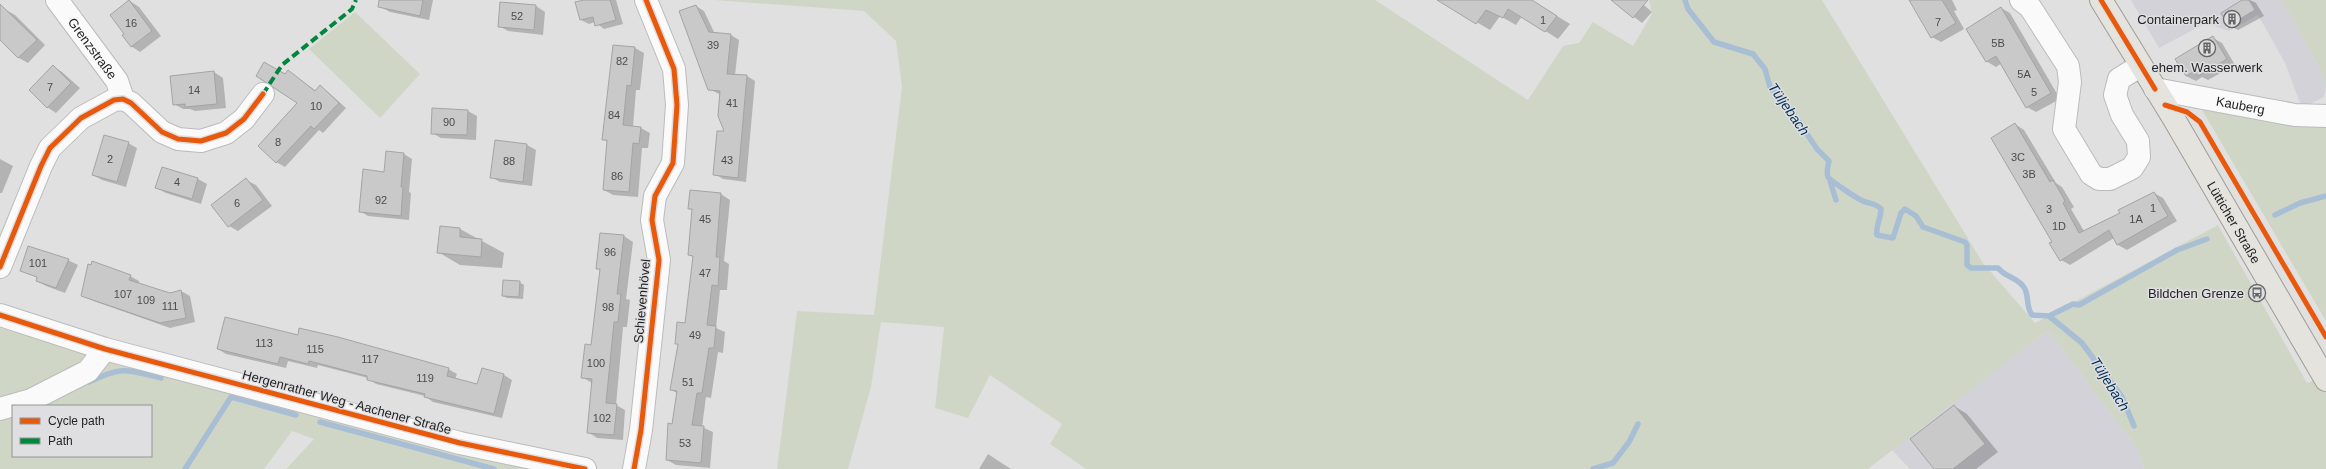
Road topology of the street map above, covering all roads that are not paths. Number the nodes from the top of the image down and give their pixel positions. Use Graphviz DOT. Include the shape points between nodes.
graph roads {
  1 [pos="57,0"];
  2 [pos="646,0"];
  3 [pos="2021,0"];
  4 [pos="2101,0"];
  5 [pos="2140,66"];
  6 [pos="2155,89"];
  7 [pos="263,94"];
  8 [pos="123,99"];
  9 [pos="2326,116"];
  10 [pos="0,267"];
  11 [pos="0,315"];
  12 [pos="105,349"];
  13 [pos="2326,380"];
  14 [pos="14,405"];
  15 [pos="12,406"];
  16 [pos="0,409"];
  17 [pos="585,469"];
  18 [pos="634,469"];
  1 -- 8 [label="street, Grenzstraße" via="117,81"];
  2 -- 18 [label="street, Schievenhövel" via="674,69 677,105 673,163 655,196 652,220 659,260 641,430"];
  3 -- 5 [label="street" via="2030,6 2068,66 2070,82 2064,129 2091,174 2099,179 2110,179 2132,168 2139,157 2138,141 2122,115 2115,96 2119,79"];
  4 -- 5 [label="main road, Lütticher Straße"];
  5 -- 6 [label="main road, Lütticher Straße"];
  6 -- 9 [label="street, Kauberg" via="2295,115"];
  6 -- 13 [label="main road, Lütticher Straße"];
  7 -- 8 [label="street" via="244,120 226,133 201,142 178,139 162,132 131,103"];
  8 -- 10 [label="street" via="114,100 82,118 50,148"];
  11 -- 12 [label="street, Hergenrather Weg - Aachener Straße"];
  12 -- 14 [label="street" via="88,371 31,400"];
  12 -- 17 [label="street, Hergenrather Weg - Aachener Straße" via="460,443"];
  15 -- 16 [label="street"];
}
